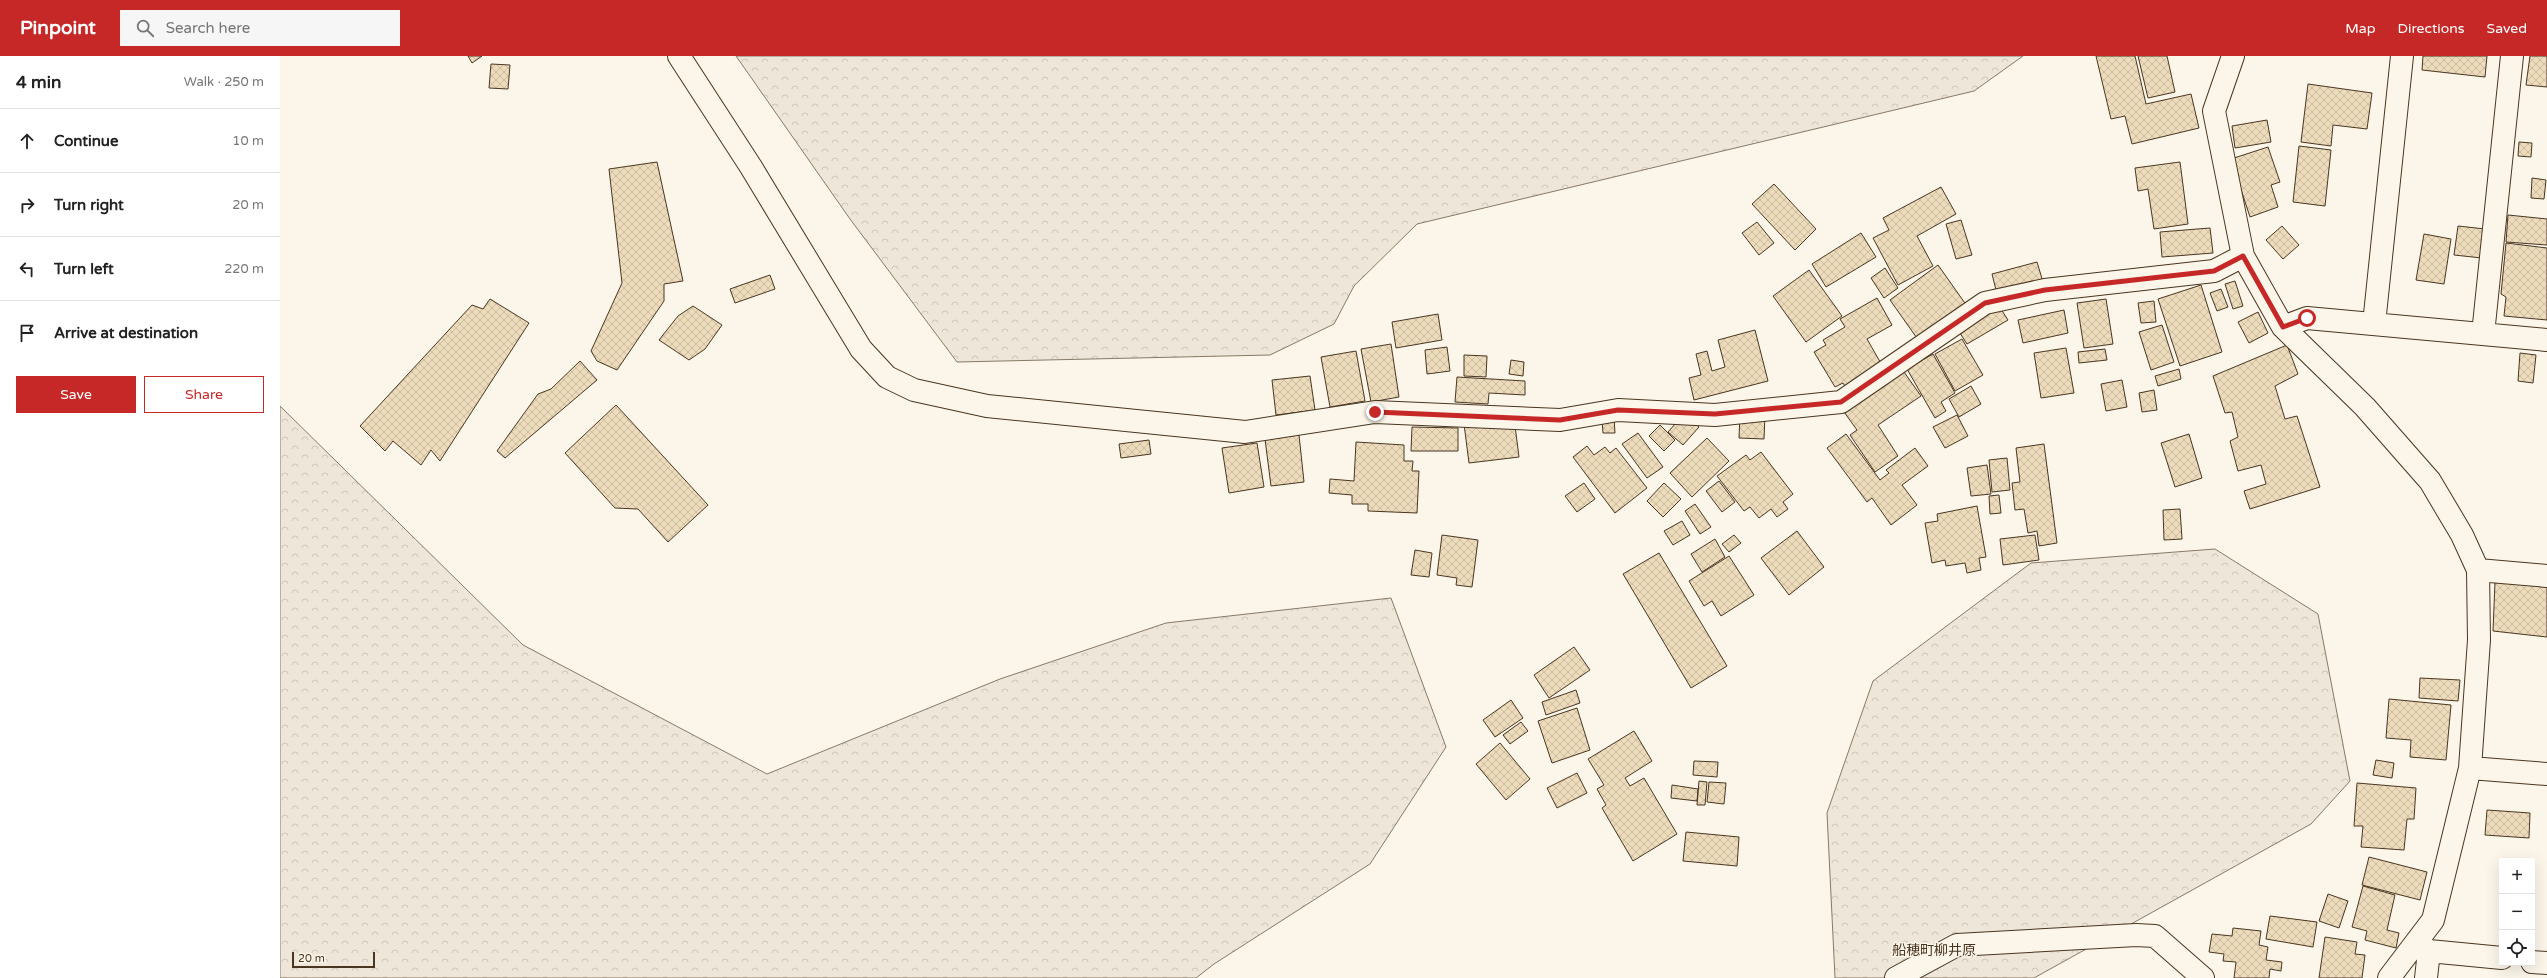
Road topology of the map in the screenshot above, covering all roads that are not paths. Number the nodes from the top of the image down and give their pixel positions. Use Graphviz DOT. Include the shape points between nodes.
graph roads {
  1 [pos="679,56"];
  2 [pos="2233,56"];
  3 [pos="2402,56"];
  4 [pos="2512,56"];
  5 [pos="2243,256"];
  6 [pos="2374,324"];
  7 [pos="2283,327"];
  8 [pos="2483,334"];
  9 [pos="2547,340"];
  10 [pos="2478,570"];
  11 [pos="2547,576"];
  12 [pos="2470,768"];
  13 [pos="2547,774"];
  14 [pos="2423,946"];
  15 [pos="2499,958"];
  16 [pos="2535,962"];
  17 [pos="2547,963"];
  18 [pos="1919,972"];
  19 [pos="1896,978"];
  20 [pos="2203,978"];
  21 [pos="2389,978"];
  22 [pos="2426,978"];
  1 -- 5 [label="street" via="751,167 861,349 887,377 914,390 986,406 1245,432 1375,412 1560,420 1618,410 1715,414 1841,402 1985,303 2045,290 2214,271"];
  2 -- 5 [label="street" via="2214,111"];
  3 -- 6 [label="street"];
  4 -- 8 [label="street"];
  5 -- 7 [label="street"];
  6 -- 7 [label="street" via="2307,318"];
  6 -- 8 [label="street"];
  7 -- 10 [label="street" via="2365,407 2430,480 2462,535"];
  8 -- 9 [label="street"];
  10 -- 11 [label="street"];
  10 -- 12 [label="street" via="2479,640"];
  12 -- 13 [label="street"];
  12 -- 14 [label="street" via="2433,920"];
  14 -- 15 [label="street"];
  14 -- 21 [label="street"];
  14 -- 22 [label="street"];
  16 -- 17 [label="street"];
  18 -- 19 [label="street"];
  18 -- 20 [label="street" via="1957,945 2136,935 2155,936"];
}
